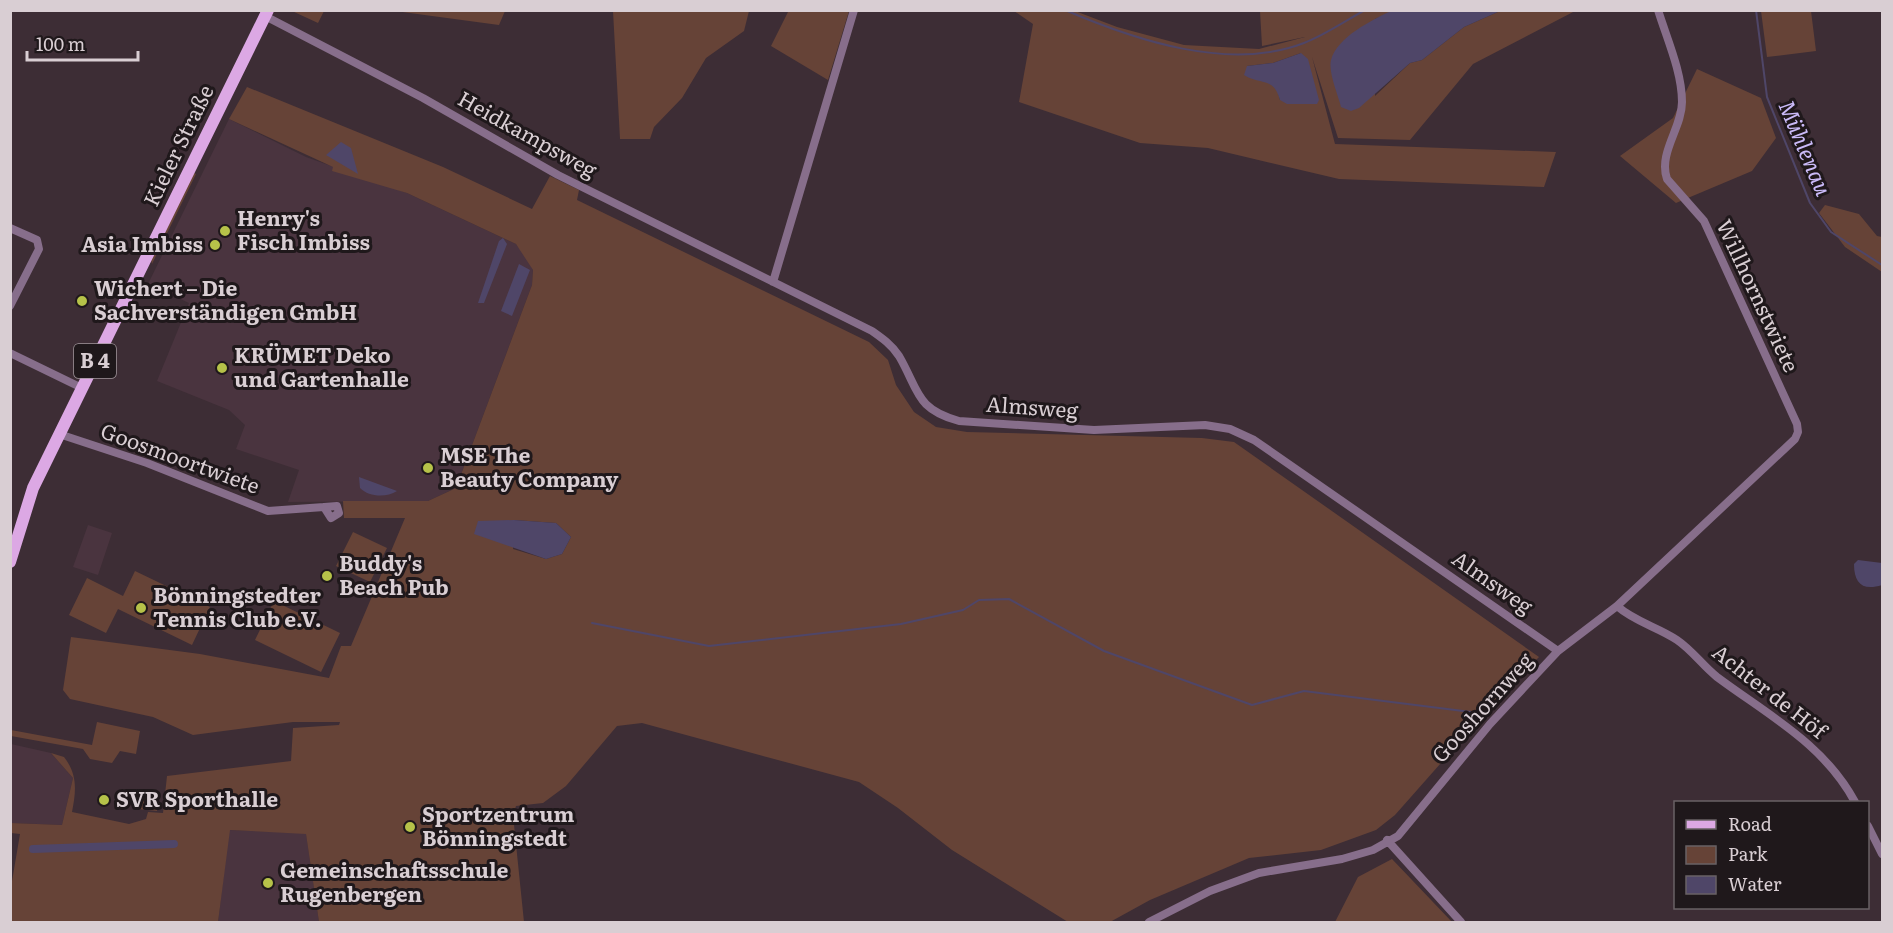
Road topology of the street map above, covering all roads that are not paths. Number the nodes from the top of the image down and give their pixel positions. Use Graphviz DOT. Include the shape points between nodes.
graph roads {
  1 [pos="854,10"];
  2 [pos="1658,10"];
  3 [pos="266,13"];
  4 [pos="10,228"];
  5 [pos="773,282"];
  6 [pos="11,306"];
  7 [pos="10,353"];
  8 [pos="82,388"];
  9 [pos="1798,432"];
  10 [pos="60,434"];
  11 [pos="324,507"];
  12 [pos="10,562"];
  13 [pos="1617,606"];
  14 [pos="1558,651"];
  15 [pos="1854,801"];
  16 [pos="1869,828"];
  17 [pos="1387,840"];
  18 [pos="1882,854"];
  19 [pos="1149,922"];
  20 [pos="1461,922"];
  1 -- 5 [label="street"];
  2 -- 9 [label="street, Willhornstwiete" via="1682,89 1682,106 1665,173 1704,221"];
  3 -- 5 [label="street, Heidkampsweg" via="558,176"];
  3 -- 8 [label="main road, Kieler Straße / B 4"];
  4 -- 6 [label="street" via="37,240 39,249"];
  5 -- 14 [label="street, Almsweg" via="888,342 916,394 942,416 959,421 1094,430 1205,425 1230,429 1254,440"];
  7 -- 8 [label="street"];
  8 -- 10 [label="main road, Kieler Straße / B 4"];
  9 -- 13 [label="street, Gooshornweg"];
  10 -- 11 [label="street, Goosmoortwiete" via="268,510"];
  10 -- 12 [label="main road, Kieler Straße / B 4" via="23,515"];
  13 -- 14 [label="street, Gooshornweg"];
  13 -- 15 [label="street, Achter de Höf" via="1680,642 1715,676 1789,727 1827,762"];
  14 -- 17 [label="street, Gooshornweg" via="1490,724 1398,836"];
  16 -- 18 [label="street"];
  17 -- 19 [label="street, Gooshornweg" via="1373,850 1342,859 1258,873 1210,891"];
  17 -- 20 [label="street"];
}
